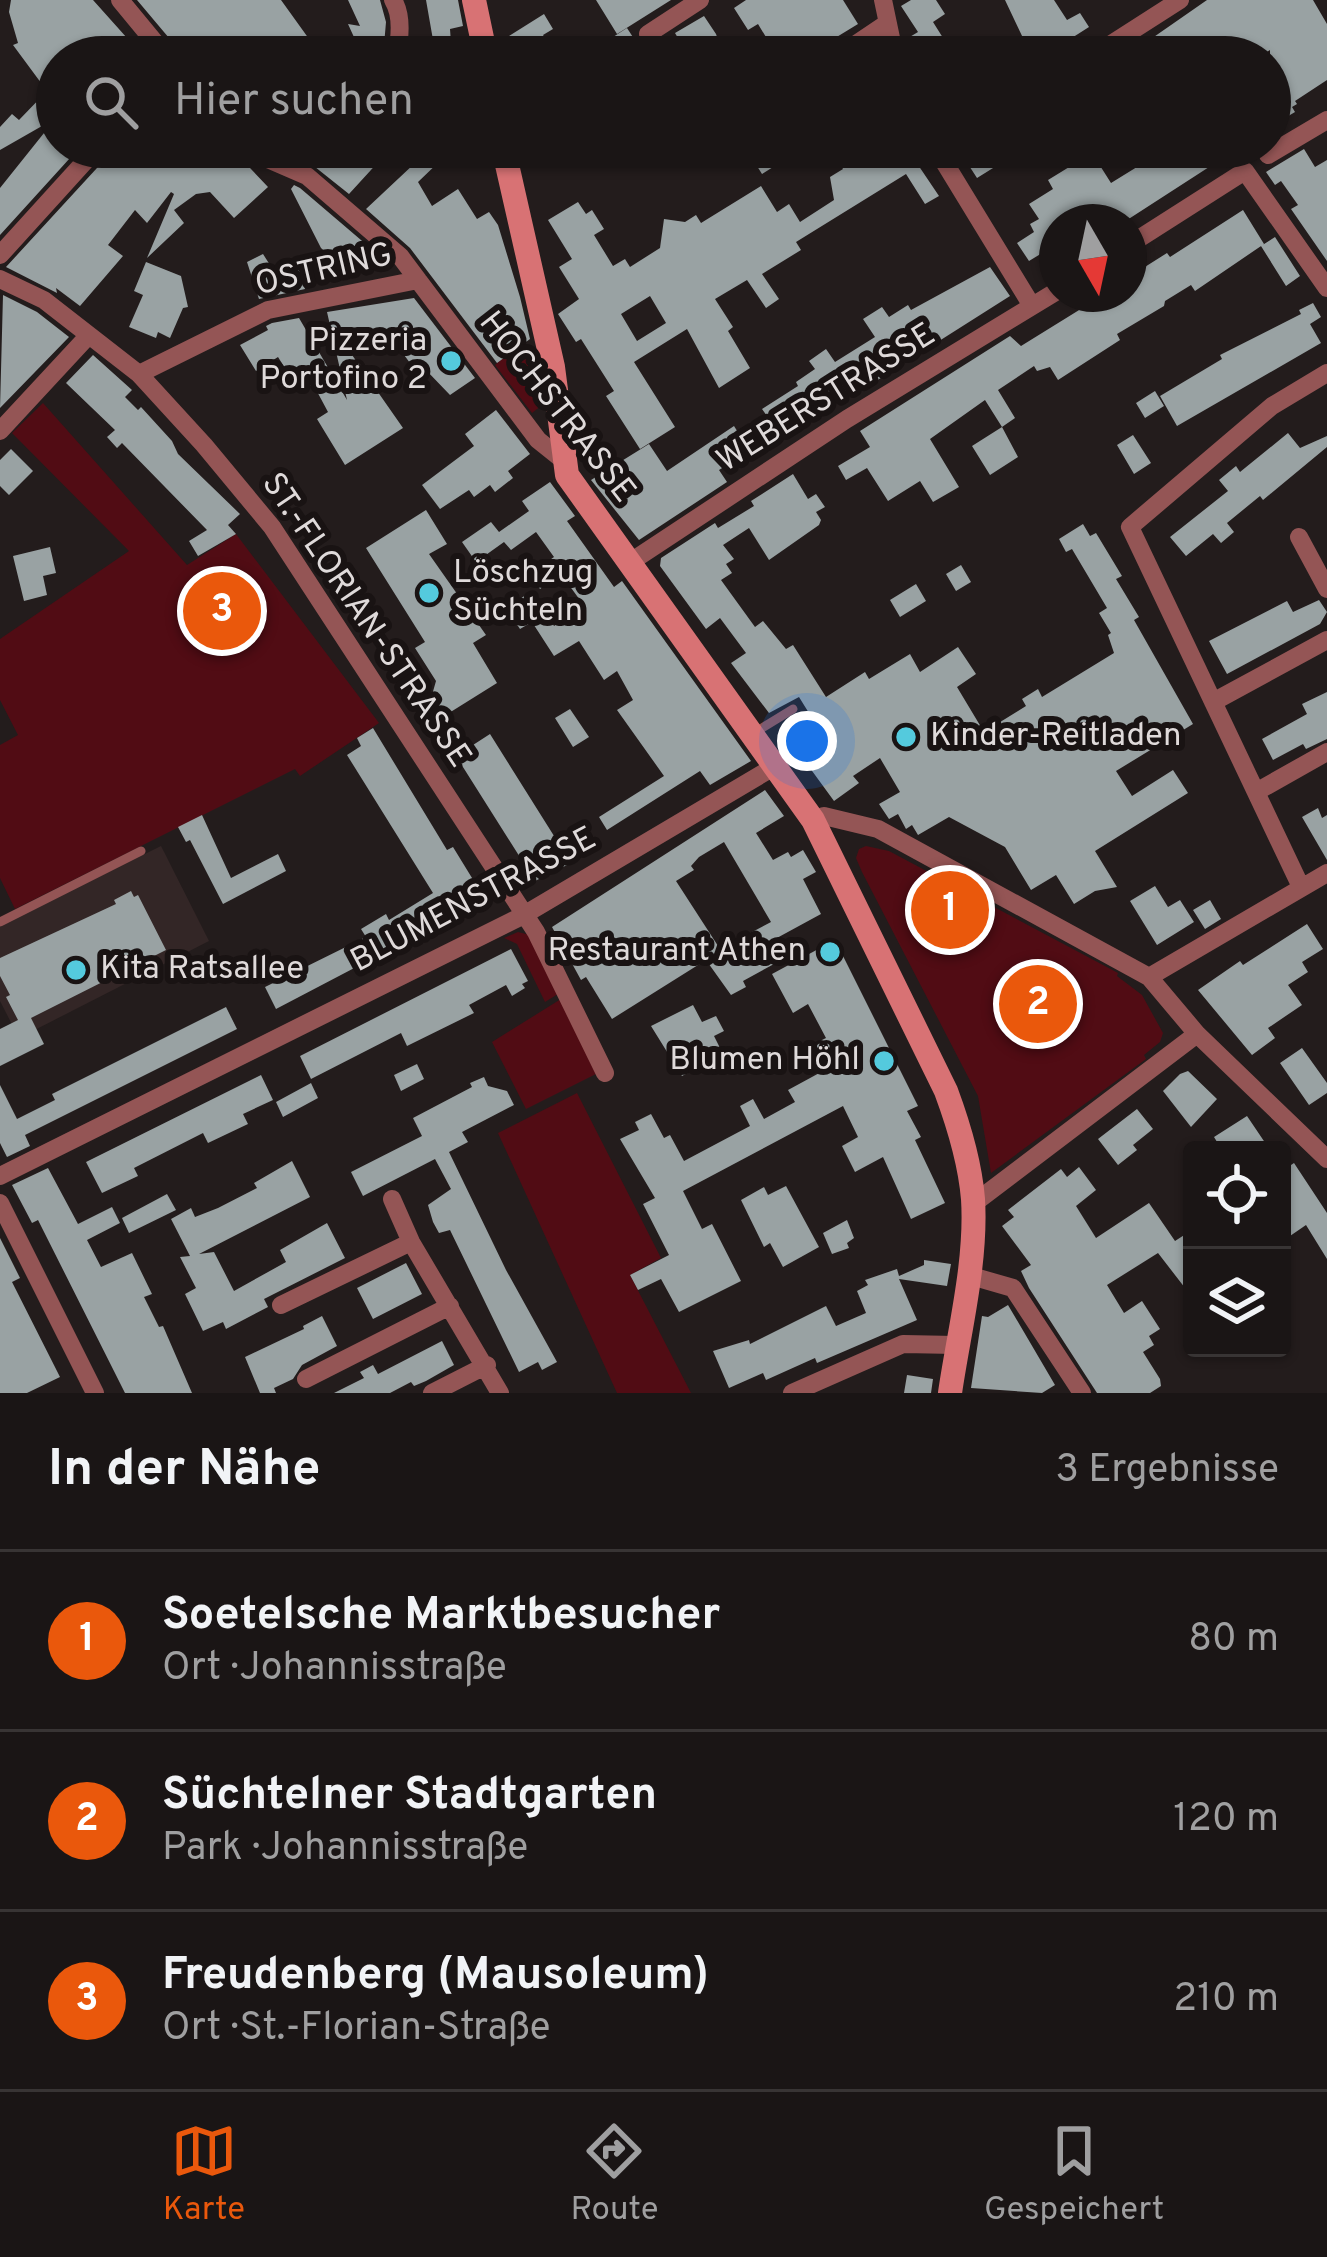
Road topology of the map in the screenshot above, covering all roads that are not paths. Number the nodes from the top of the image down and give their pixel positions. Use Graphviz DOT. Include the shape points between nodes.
graph roads {
  1 [pos="120,0"];
  2 [pos="393,0"];
  3 [pos="474,0"];
  4 [pos="700,0"];
  5 [pos="883,0"];
  6 [pos="1180,0"];
  7 [pos="886,24"];
  8 [pos="149,36"];
  9 [pos="398,36"];
  10 [pos="482,36"];
  11 [pos="649,36"];
  12 [pos="868,36"];
  13 [pos="890,36"];
  14 [pos="1124,36"];
  15 [pos="1327,120"];
  16 [pos="1291,141"];
  17 [pos="79,168"];
  18 [pos="299,168"];
  19 [pos="512,168"];
  20 [pos="953,168"];
  21 [pos="1147,234"];
  22 [pos="0,256"];
  23 [pos="0,279"];
  24 [pos="418,280"];
  25 [pos="1327,288"];
  26 [pos="1039,302"];
  27 [pos="1032,306"];
  28 [pos="89,335"];
  29 [pos="1327,373"];
  30 [pos="139,374"];
  31 [pos="0,431"];
  32 [pos="563,460"];
  33 [pos="1299,537"];
  34 [pos="632,561"];
  35 [pos="1327,589"];
  36 [pos="1327,640"];
  37 [pos="1213,702"];
  38 [pos="794,709"];
  39 [pos="754,733"];
  40 [pos="1327,752"];
  41 [pos="777,765"];
  42 [pos="1256,792"];
  43 [pos="813,820"];
  44 [pos="141,851"];
  45 [pos="1327,873"];
  46 [pos="1301,887"];
  47 [pos="522,916"];
  48 [pos="0,922"];
  49 [pos="1150,977"];
  50 [pos="1197,1034"];
  51 [pos="605,1073"];
  52 [pos="1327,1159"];
  53 [pos="0,1177"];
  54 [pos="392,1199"];
  55 [pos="0,1203"];
  56 [pos="973,1204"];
  57 [pos="411,1242"];
  58 [pos="968,1275"];
  59 [pos="281,1305"];
  60 [pos="450,1306"];
  61 [pos="956,1345"];
  62 [pos="487,1365"];
  63 [pos="305,1378"];
  64 [pos="95,1393"];
  65 [pos="432,1393"];
  66 [pos="500,1393"];
  67 [pos="792,1393"];
  68 [pos="950,1393"];
  69 [pos="1082,1393"];
  1 -- 8 [label="street"];
  2 -- 9 [label="street"];
  3 -- 10 [label="main road"];
  4 -- 11 [label="street"];
  5 -- 7 [label="street"];
  6 -- 14 [label="street"];
  7 -- 12 [label="street"];
  7 -- 13 [label="street"];
  15 -- 16 [label="street"];
  17 -- 22 [label="street"];
  18 -- 24 [label="street, HOCHSTRASSE"];
  19 -- 32 [label="main road" via="553,367"];
  20 -- 27 [label="street"];
  21 -- 25 [label="street" via="1246,171"];
  23 -- 28 [label="street"];
  24 -- 30 [label="street, OSTRING" via="268,310"];
  24 -- 32 [label="street, HOCHSTRASSE" via="538,440"];
  26 -- 27 [label="street, WEBERSTRASSE"];
  27 -- 34 [label="street, WEBERSTRASSE"];
  28 -- 30 [label="street"];
  28 -- 31 [label="street"];
  29 -- 37 [label="street" via="1271,406 1130,527"];
  30 -- 47 [label="street, ST.-FLORIAN-STRASSE" via="272,527"];
  32 -- 34 [label="main road, HOCHSTRASSE"];
  33 -- 35 [label="street"];
  34 -- 39 [label="main road, HOCHSTRASSE"];
  36 -- 37 [label="street"];
  37 -- 42 [label="street"];
  38 -- 39 [label="lane"];
  39 -- 41 [label="main road, HOCHSTRASSE"];
  40 -- 42 [label="street"];
  41 -- 43 [label="main road, HOCHSTRASSE"];
  41 -- 47 [label="street, BLUMENSTRASSE"];
  42 -- 46 [label="street"];
  43 -- 49 [label="street" via="878,829"];
  43 -- 56 [label="main road, HOCHSTRASSE" via="946,1091"];
  44 -- 48 [label="lane"];
  45 -- 46 [label="street"];
  46 -- 49 [label="street"];
  47 -- 51 [label="street, ST.-FLORIAN-STRASSE"];
  47 -- 53 [label="street, BLUMENSTRASSE"];
  49 -- 50 [label="street"];
  50 -- 52 [label="street"];
  50 -- 56 [label="street"];
  54 -- 57 [label="street"];
  55 -- 64 [label="street"];
  56 -- 58 [label="main road, HOCHSTRASSE"];
  57 -- 59 [label="street"];
  57 -- 60 [label="street"];
  58 -- 61 [label="main road, HOCHSTRASSE"];
  58 -- 69 [label="street" via="1013,1288"];
  60 -- 62 [label="street"];
  60 -- 63 [label="street"];
  61 -- 67 [label="street" via="903,1345"];
  61 -- 68 [label="main road, HOCHSTRASSE"];
  62 -- 65 [label="street"];
  62 -- 66 [label="street"];
}
